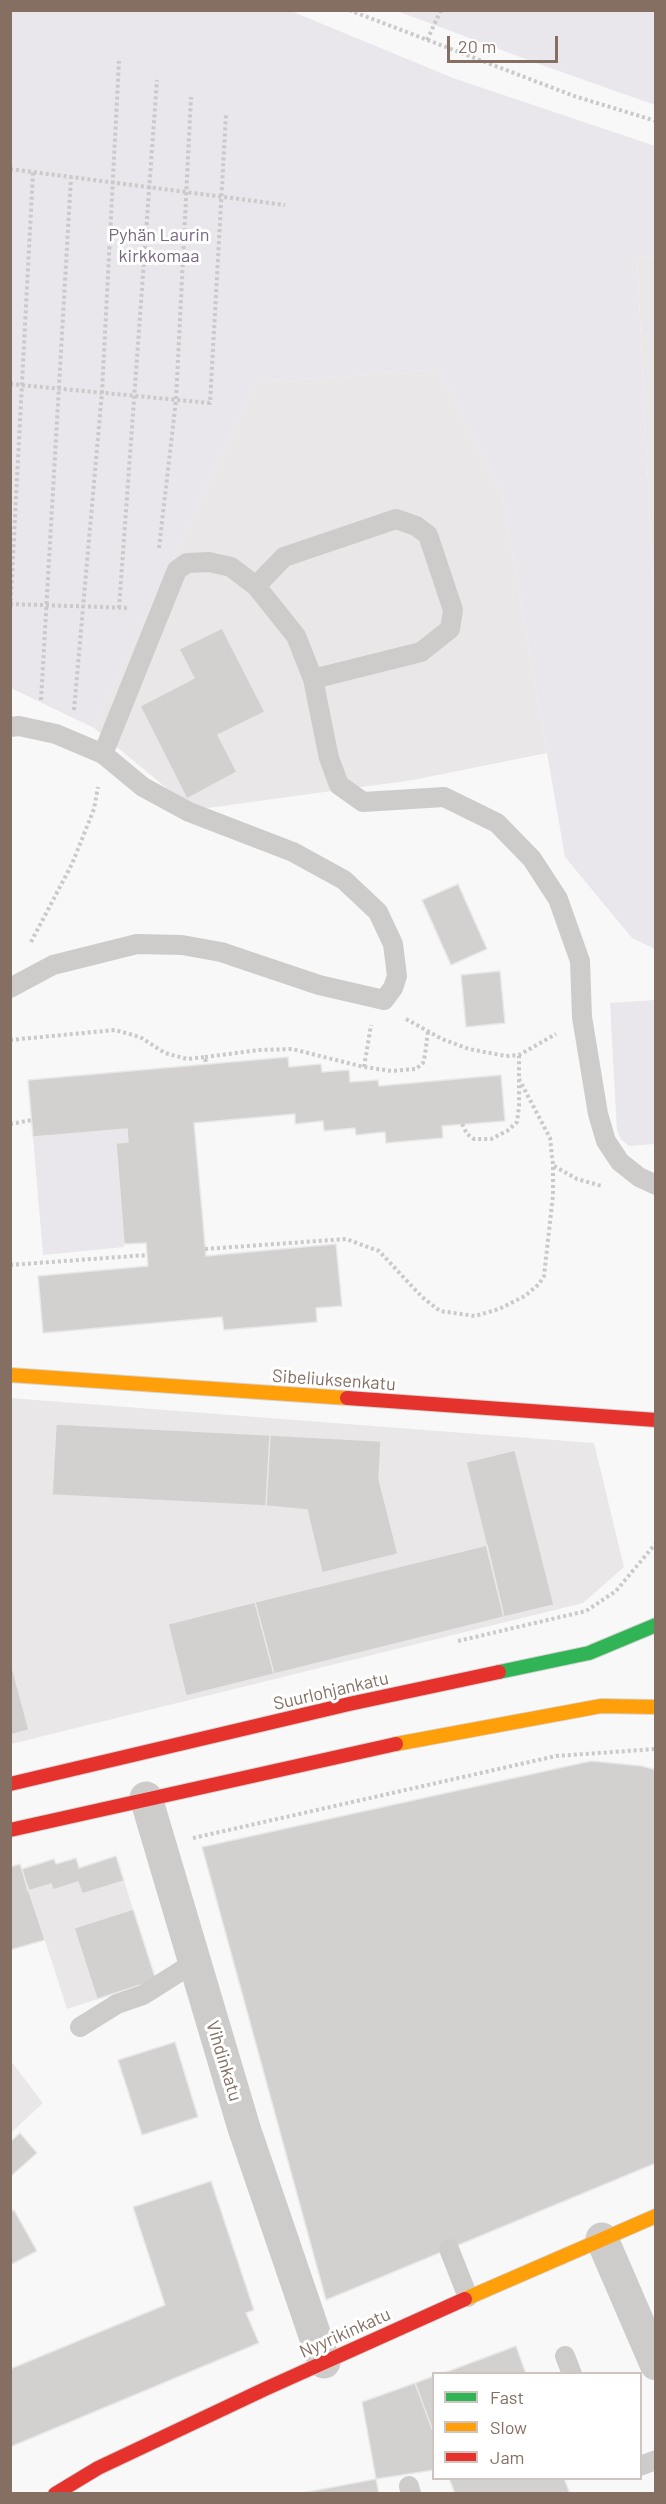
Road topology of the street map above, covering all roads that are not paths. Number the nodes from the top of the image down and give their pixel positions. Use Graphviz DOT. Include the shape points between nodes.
graph roads {
  1 [pos="256,585"];
  2 [pos="313,679"];
  3 [pos="10,727"];
  4 [pos="104,754"];
  5 [pos="10,988"];
  6 [pos="656,1185"];
  7 [pos="10,1375"];
  8 [pos="656,1420"];
  9 [pos="656,1624"];
  10 [pos="656,1707"];
  11 [pos="10,1784"];
  12 [pos="146,1798"];
  13 [pos="10,1830"];
  14 [pos="195,1962"];
  15 [pos="80,2027"];
  16 [pos="656,2216"];
  17 [pos="602,2239"];
  18 [pos="449,2249"];
  19 [pos="468,2297"];
  20 [pos="324,2362"];
  21 [pos="656,2364"];
  22 [pos="55,2493"];
  1 -- 2 [label="lane" via="296,636"];
  1 -- 2 [label="lane" via="284,557 396,519 416,525 428,535 453,610 450,629 421,652"];
  1 -- 4 [label="lane" via="231,567 209,562 187,563 177,570"];
  2 -- 6 [label="lane" via="329,758 339,785 363,802 444,797 497,824 532,859 558,899 580,961 582,1017 606,1141 620,1162"];
  3 -- 4 [label="lane" via="56,734"];
  4 -- 5 [label="lane" via="143,787 189,812 293,852 344,880 378,912 393,944 397,976 393,988 384,1000 319,985 221,952 182,945 136,944 52,965"];
  7 -- 8 [label="street, Sibeliuksenkatu"];
  9 -- 11 [label="street, Suurlohjankatu" via="589,1653 349,1704"];
  10 -- 12 [label="street" via="601,1706 560,1712"];
  12 -- 13 [label="street"];
  12 -- 14 [label="street, Vihdinkatu"];
  14 -- 15 [label="lane" via="143,1995 117,2004"];
  14 -- 20 [label="street, Vihdinkatu" via="244,2127"];
  16 -- 17 [label="street, Nyyrikinkatu"];
  17 -- 19 [label="street, Nyyrikinkatu"];
  17 -- 21 [label="street"];
  18 -- 19 [label="lane"];
  19 -- 20 [label="street, Nyyrikinkatu"];
  20 -- 22 [label="street, Nyyrikinkatu" via="98,2468"];
}
